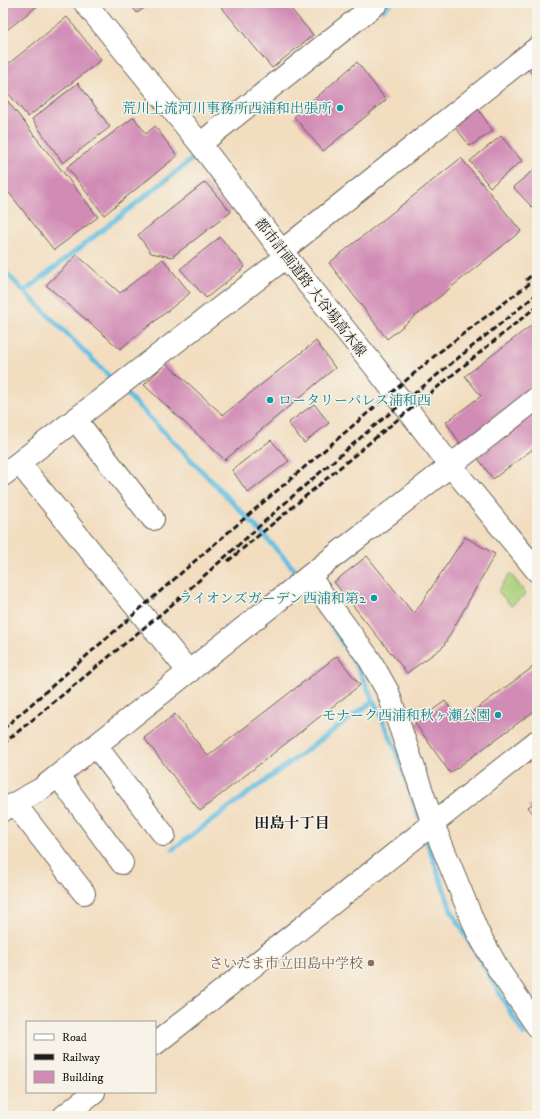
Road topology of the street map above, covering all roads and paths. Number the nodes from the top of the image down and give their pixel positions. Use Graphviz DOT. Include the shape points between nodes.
graph roads {
  1 [pos="85,3"];
  2 [pos="377,3"];
  3 [pos="537,48"];
  4 [pos="203,148"];
  5 [pos="284,254"];
  6 [pos="537,398"];
  7 [pos="75,419"];
  8 [pos="451,466"];
  9 [pos="11,469"];
  10 [pos="153,519"];
  11 [pos="537,571"];
  12 [pos="309,576"];
  13 [pos="189,672"];
  14 [pos="537,741"];
  15 [pos="96,746"];
  16 [pos="58,776"];
  17 [pos="9,807"];
  18 [pos="432,825"];
  19 [pos="164,834"];
  20 [pos="122,863"];
  21 [pos="84,893"];
  22 [pos="537,1026"];
  23 [pos="156,1043"];
  24 [pos="93,1093"];
  25 [pos="64,1116"];
  1 -- 4 [label="street, 都市計画道路 大谷場高木線"];
  2 -- 4 [label="street"];
  3 -- 5 [label="street"];
  4 -- 5 [label="street, 都市計画道路 大谷場高木線"];
  5 -- 7 [label="street"];
  5 -- 8 [label="street, 都市計画道路 大谷場高木線"];
  6 -- 8 [label="street"];
  7 -- 9 [label="street"];
  7 -- 10 [label="street"];
  8 -- 11 [label="street, 都市計画道路 大谷場高木線"];
  8 -- 12 [label="street"];
  9 -- 13 [label="street"];
  12 -- 13 [label="street"];
  12 -- 18 [label="street" via="370,660 388,692"];
  13 -- 15 [label="street"];
  14 -- 18 [label="street"];
  15 -- 16 [label="street"];
  15 -- 19 [label="street"];
  16 -- 17 [label="street"];
  16 -- 20 [label="street"];
  17 -- 21 [label="street"];
  18 -- 22 [label="street" via="478,933 500,972"];
  18 -- 23 [label="street"];
  24 -- 25 [label="street"];
}
